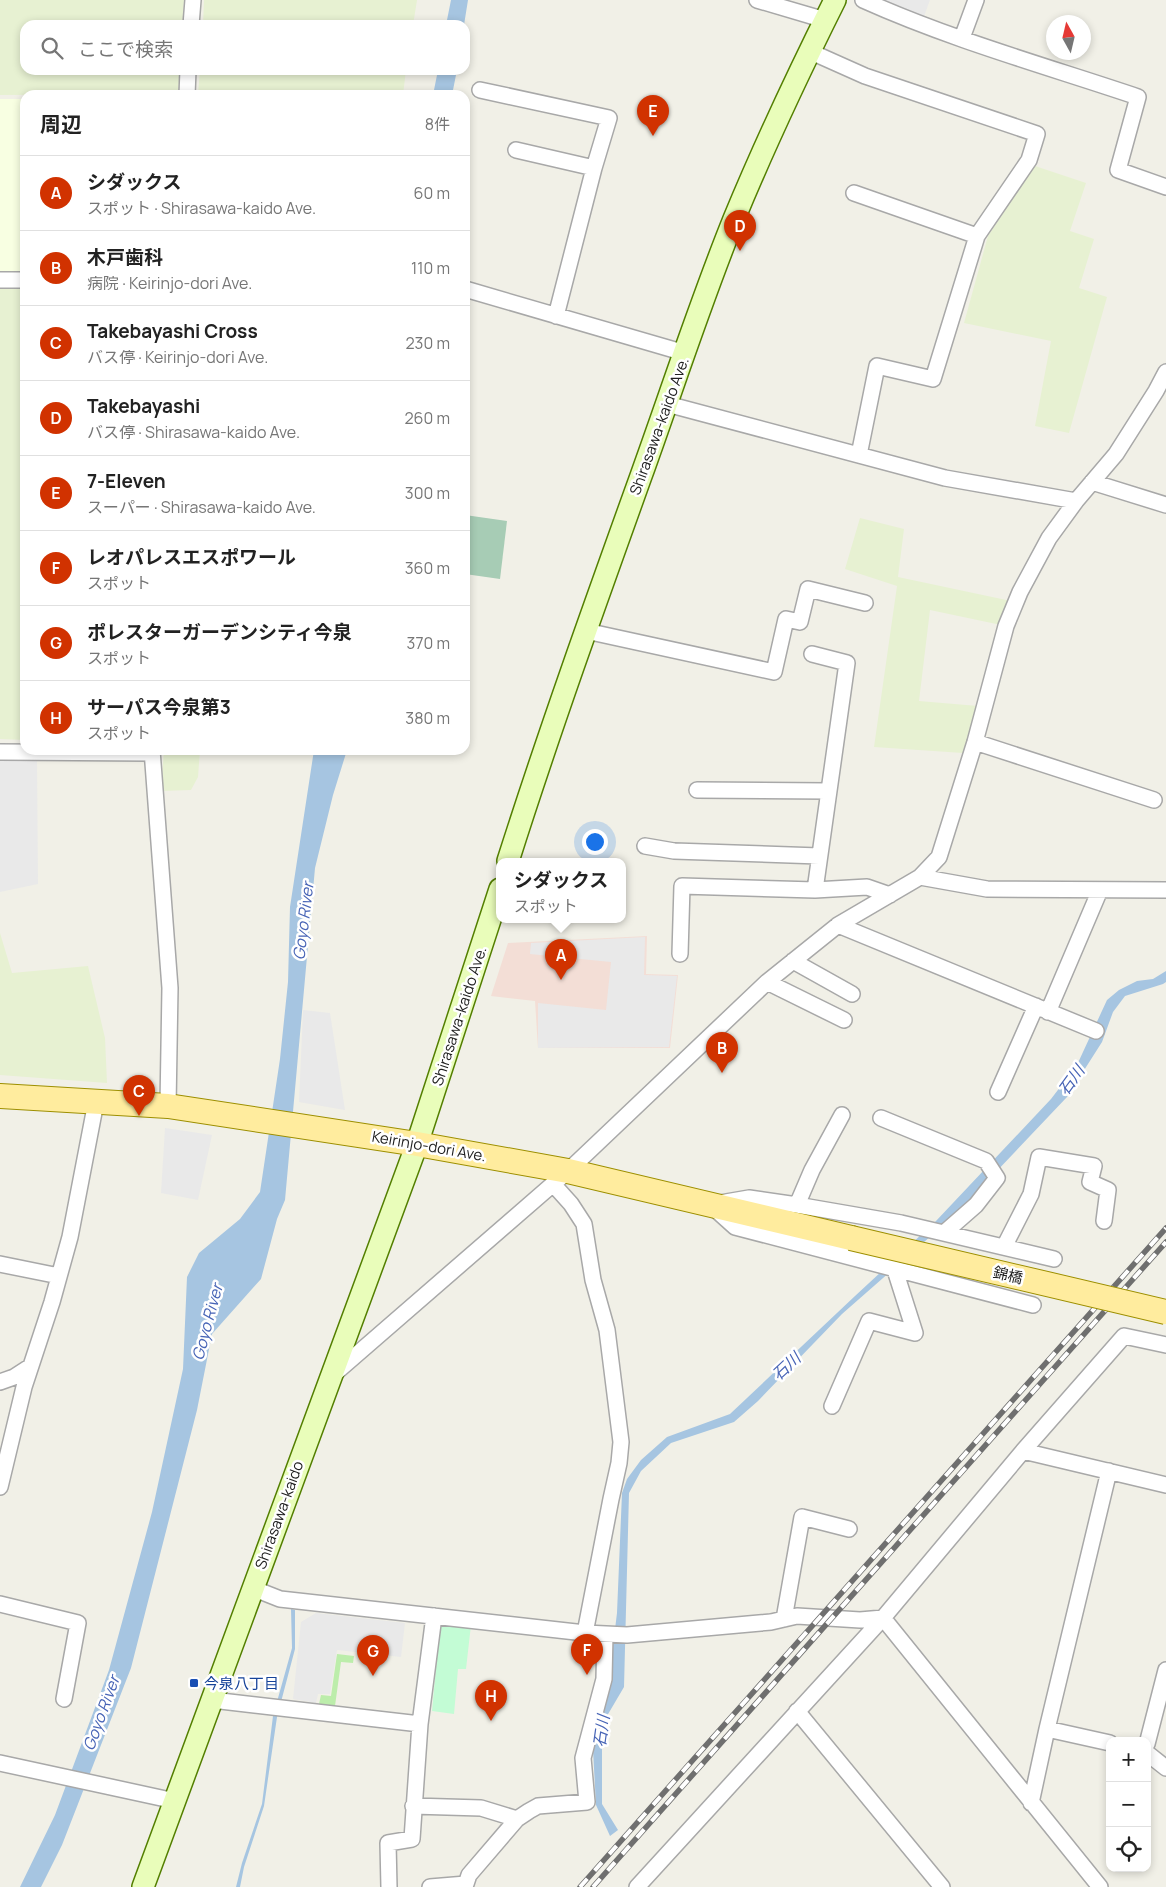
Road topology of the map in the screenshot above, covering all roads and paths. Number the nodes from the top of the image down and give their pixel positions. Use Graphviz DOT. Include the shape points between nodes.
graph roads {
  1 [pos="193,0"];
  2 [pos="757,0"];
  3 [pos="835,0"];
  4 [pos="863,0"];
  5 [pos="976,0"];
  6 [pos="191,20"];
  7 [pos="825,20"];
  8 [pos="962,38"];
  9 [pos="809,51"];
  10 [pos="188,75"];
  11 [pos="187,90"];
  12 [pos="480,90"];
  13 [pos="516,150"];
  14 [pos="594,168"];
  15 [pos="1166,187"];
  16 [pos="854,193"];
  17 [pos="977,236"];
  18 [pos="0,280"];
  19 [pos="20,280"];
  20 [pos="470,290"];
  21 [pos="556,316"];
  22 [pos="685,353"];
  23 [pos="1166,372"];
  24 [pos="667,404"];
  25 [pos="860,455"];
  26 [pos="1092,482"];
  27 [pos="1076,501"];
  28 [pos="1166,505"];
  29 [pos="865,603"];
  30 [pos="586,631"];
  31 [pos="812,654"];
  32 [pos="975,742"];
  33 [pos="0,752"];
  34 [pos="20,752"];
  35 [pos="152,755"];
  36 [pos="697,790"];
  37 [pos="828,791"];
  38 [pos="1154,800"];
  39 [pos="645,846"];
  40 [pos="819,856"];
  41 [pos="509,858"];
  42 [pos="920,877"];
  43 [pos="815,890"];
  44 [pos="1100,890"];
  45 [pos="1166,890"];
  46 [pos="890,895"];
  47 [pos="496,901"];
  48 [pos="838,925"];
  49 [pos="680,954"];
  50 [pos="793,961"];
  51 [pos="767,982"];
  52 [pos="852,994"];
  53 [pos="1042,1009"];
  54 [pos="844,1020"];
  55 [pos="1096,1031"];
  56 [pos="998,1092"];
  57 [pos="0,1096"];
  58 [pos="96,1102"];
  59 [pos="168,1106"];
  60 [pos="842,1115"];
  61 [pos="881,1118"];
  62 [pos="417,1144"];
  63 [pos="560,1177"];
  64 [pos="711,1204"];
  65 [pos="797,1206"];
  66 [pos="1104,1221"];
  67 [pos="944,1233"];
  68 [pos="851,1238"];
  69 [pos="1004,1247"];
  70 [pos="1054,1259"];
  71 [pos="0,1264"];
  72 [pos="895,1270"];
  73 [pos="59,1276"];
  74 [pos="1033,1305"];
  75 [pos="1166,1312"];
  76 [pos="1166,1345"];
  77 [pos="31,1366"];
  78 [pos="330,1378"];
  79 [pos="0,1382"];
  80 [pos="832,1406"];
  81 [pos="1023,1451"];
  82 [pos="1110,1471"];
  83 [pos="1166,1485"];
  84 [pos="0,1487"];
  85 [pos="849,1529"];
  86 [pos="252,1588"];
  87 [pos="0,1604"];
  88 [pos="434,1616"];
  89 [pos="883,1618"];
  90 [pos="784,1619"];
  91 [pos="585,1633"];
  92 [pos="605,1634"];
  93 [pos="1166,1670"];
  94 [pos="64,1699"];
  95 [pos="212,1700"];
  96 [pos="797,1711"];
  97 [pos="420,1724"];
  98 [pos="1047,1729"];
  99 [pos="1149,1737"];
  100 [pos="1106,1742"];
  101 [pos="1151,1756"];
  102 [pos="0,1763"];
  103 [pos="1166,1768"];
  104 [pos="176,1801"];
  105 [pos="1031,1803"];
  106 [pos="413,1806"];
  107 [pos="518,1819"];
  108 [pos="466,1886"];
  109 [pos="143,1887"];
  110 [pos="389,1887"];
  111 [pos="430,1887"];
  112 [pos="638,1887"];
  113 [pos="942,1887"];
  114 [pos="1100,1887"];
  1 -- 6 [label="street"];
  2 -- 7 [label="street"];
  3 -- 7 [label="main road, Shirasawa-kaido Ave."];
  4 -- 8 [label="street"];
  5 -- 8 [label="street"];
  7 -- 9 [label="main road, Shirasawa-kaido Ave."];
  8 -- 15 [label="street" via="1138,97 1118,170"];
  9 -- 17 [label="street" via="865,76 1037,134 1029,160"];
  9 -- 22 [label="main road, Shirasawa-kaido Ave." via="737,212"];
  10 -- 11 [label="street"];
  12 -- 14 [label="street" via="609,118"];
  13 -- 14 [label="street"];
  14 -- 21 [label="street"];
  16 -- 17 [label="street"];
  17 -- 25 [label="street" via="934,379 877,366"];
  18 -- 19 [label="street"];
  20 -- 21 [label="street"];
  21 -- 22 [label="street"];
  22 -- 24 [label="main road, Shirasawa-kaido Ave."];
  23 -- 26 [label="street" via="1116,454"];
  24 -- 25 [label="street"];
  24 -- 30 [label="main road, Shirasawa-kaido Ave."];
  25 -- 27 [label="street" via="945,478"];
  26 -- 27 [label="street"];
  26 -- 28 [label="street"];
  27 -- 32 [label="street" via="1049,538 1006,626"];
  29 -- 30 [label="street" via="808,589 800,622 786,619 774,672"];
  30 -- 41 [label="main road, Shirasawa-kaido Ave."];
  31 -- 37 [label="street" via="847,663"];
  32 -- 38 [label="street"];
  32 -- 42 [label="street" via="939,857"];
  33 -- 34 [label="street"];
  35 -- 59 [label="street" via="170,988"];
  36 -- 37 [label="street"];
  37 -- 40 [label="street"];
  39 -- 40 [label="street" via="674,851"];
  40 -- 43 [label="street"];
  42 -- 44 [label="street" via="987,889"];
  42 -- 46 [label="street"];
  43 -- 46 [label="street" via="867,886"];
  43 -- 49 [label="street" via="682,886"];
  44 -- 45 [label="street"];
  44 -- 53 [label="street"];
  46 -- 48 [label="street"];
  47 -- 62 [label="main road, Shirasawa-kaido Ave."];
  48 -- 50 [label="street"];
  48 -- 53 [label="street"];
  50 -- 51 [label="street"];
  50 -- 52 [label="street"];
  51 -- 54 [label="street"];
  51 -- 63 [label="street"];
  53 -- 55 [label="street"];
  53 -- 56 [label="street"];
  57 -- 58 [label="main road, Keirinjo-dori Ave."];
  58 -- 59 [label="main road, Keirinjo-dori Ave."];
  58 -- 73 [label="street" via="70,1237"];
  59 -- 62 [label="main road, Keirinjo-dori Ave."];
  60 -- 65 [label="street" via="812,1170"];
  61 -- 67 [label="street" via="986,1161 997,1178 976,1205"];
  62 -- 63 [label="main road, Keirinjo-dori Ave."];
  62 -- 78 [label="main road, Shirasawa-kaido"];
  63 -- 64 [label="main road, Keirinjo-dori Ave."];
  63 -- 78 [label="street"];
  63 -- 91 [label="street" via="584,1224 593,1280 606,1330 621,1442 620,1463 610,1499"];
  64 -- 65 [label="street" via="749,1198"];
  64 -- 68 [label="main road, Keirinjo-dori Ave."];
  64 -- 72 [label="street" via="735,1227"];
  65 -- 67 [label="street"];
  66 -- 69 [label="street" via="1108,1190 1090,1182 1094,1166 1039,1157 1031,1194"];
  67 -- 69 [label="street"];
  68 -- 75 [label="main road, 錦橋, bridge"];
  69 -- 70 [label="street"];
  71 -- 73 [label="street"];
  72 -- 74 [label="street"];
  72 -- 80 [label="street" via="914,1333 869,1321"];
  73 -- 77 [label="street"];
  76 -- 81 [label="street" via="1124,1336"];
  77 -- 79 [label="street"];
  77 -- 84 [label="street"];
  78 -- 86 [label="main road, Shirasawa-kaido"];
  81 -- 82 [label="street"];
  81 -- 89 [label="street"];
  82 -- 83 [label="street"];
  82 -- 98 [label="street"];
  85 -- 90 [label="street" via="802,1517"];
  86 -- 88 [label="street" via="280,1599"];
  86 -- 95 [label="main road, Shirasawa-kaido"];
  87 -- 94 [label="street" via="78,1623"];
  88 -- 91 [label="street"];
  88 -- 97 [label="street"];
  89 -- 90 [label="street" via="860,1620 797,1616"];
  89 -- 96 [label="street"];
  89 -- 105 [label="street"];
  90 -- 92 [label="street" via="627,1636"];
  91 -- 92 [label="street"];
  92 -- 107 [label="street" via="604,1678 583,1758 587,1802 538,1806"];
  93 -- 99 [label="street"];
  95 -- 97 [label="street"];
  95 -- 104 [label="main road, Shirasawa-kaido"];
  96 -- 112 [label="street"];
  96 -- 113 [label="street"];
  97 -- 106 [label="street"];
  98 -- 100 [label="street"];
  98 -- 105 [label="street"];
  101 -- 103 [label="street"];
  102 -- 104 [label="street"];
  104 -- 109 [label="main road, Shirasawa-kaido"];
  105 -- 114 [label="street"];
  106 -- 107 [label="street" via="481,1808"];
  106 -- 110 [label="street" via="412,1840 388,1843"];
  107 -- 108 [label="street" via="470,1875"];
  108 -- 111 [label="street"];
}
